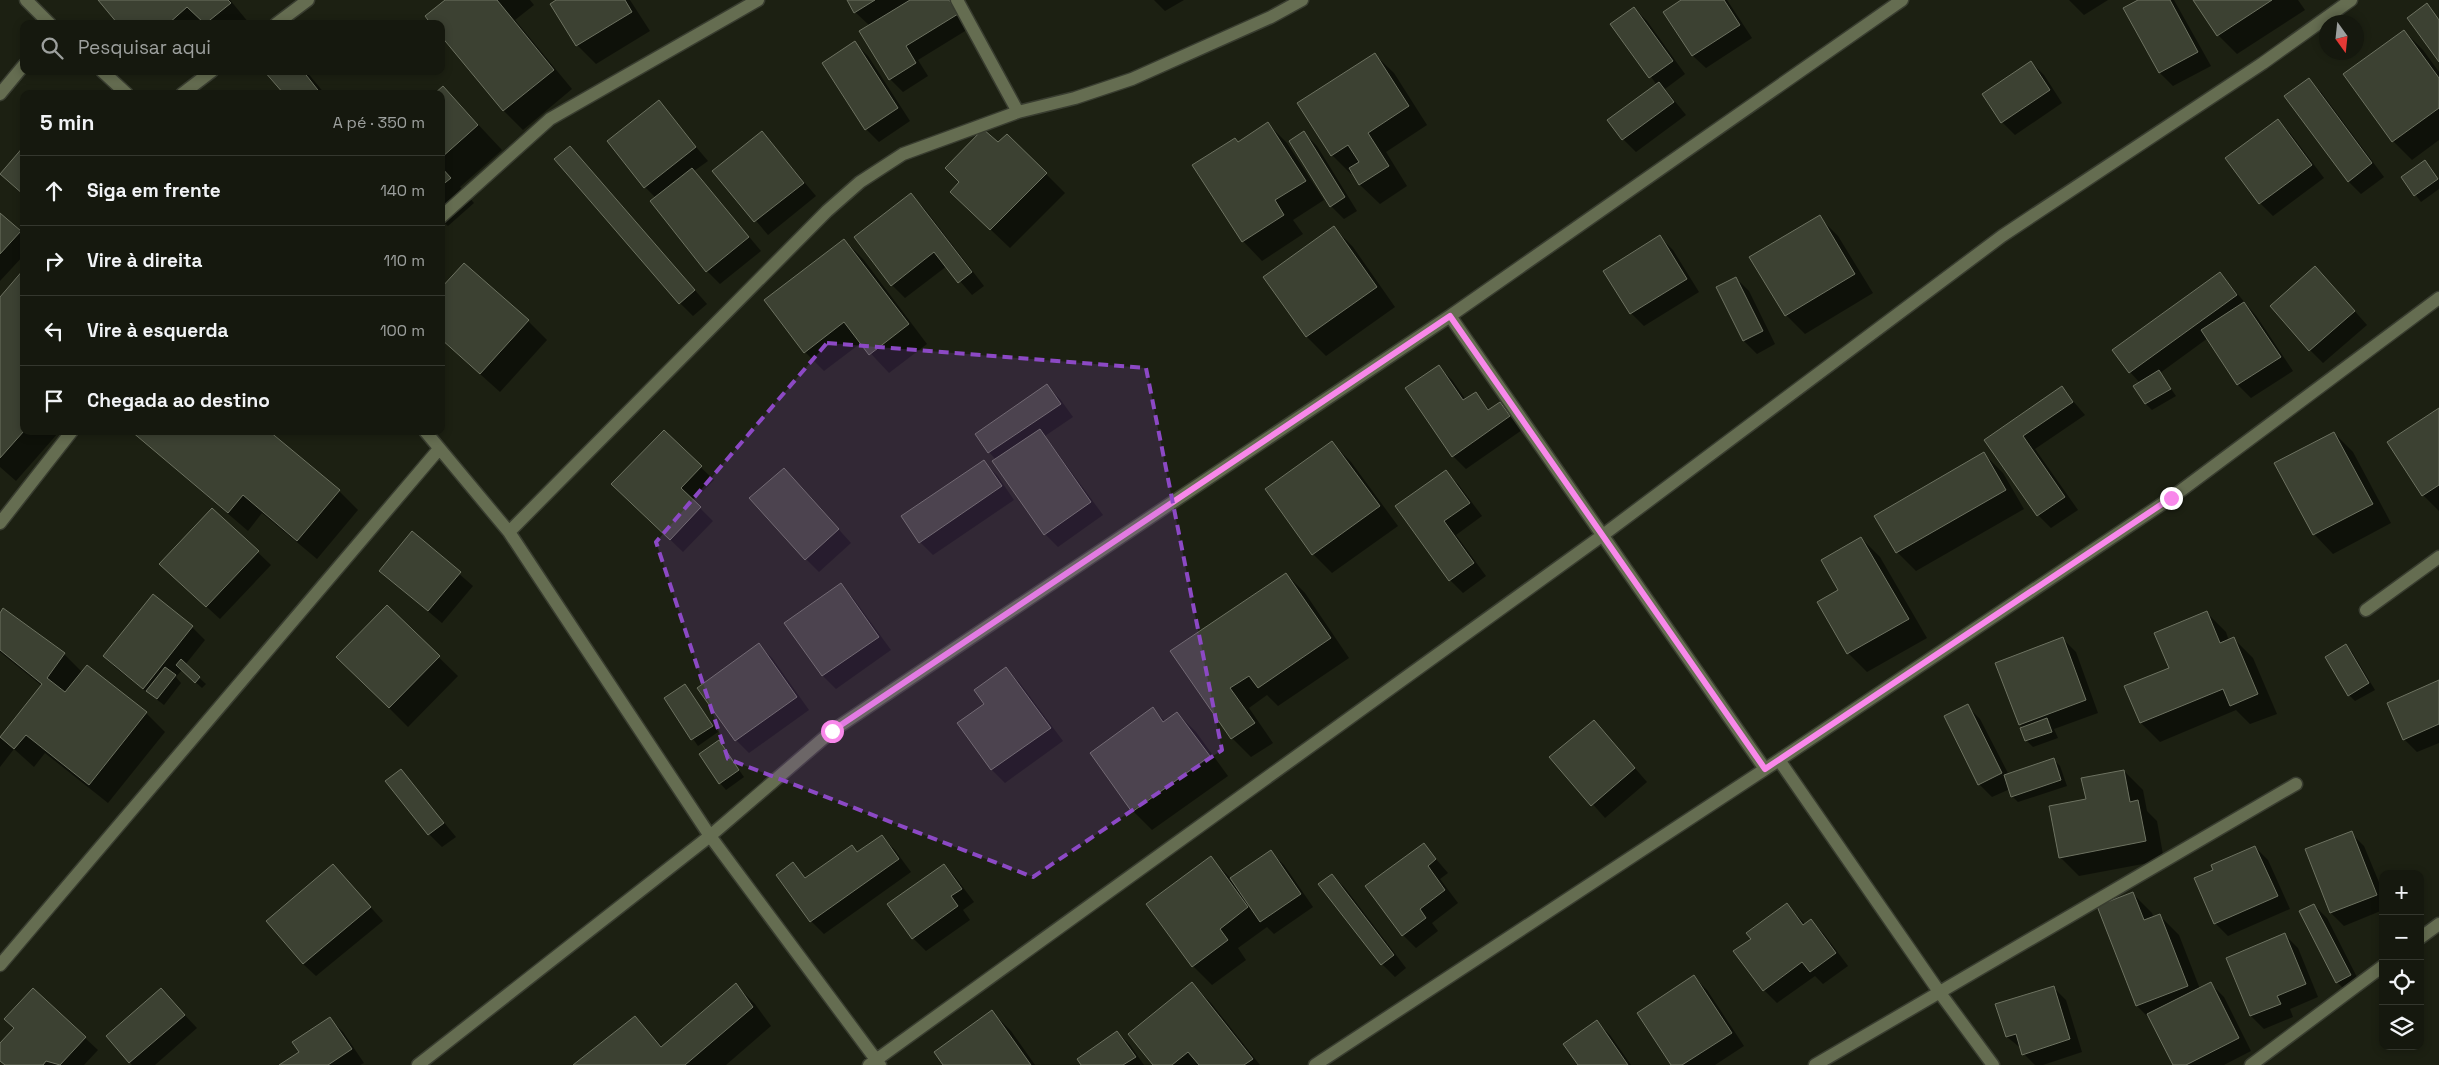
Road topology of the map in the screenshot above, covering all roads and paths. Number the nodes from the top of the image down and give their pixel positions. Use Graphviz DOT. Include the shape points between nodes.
graph roads {
  1 [pos="26,0"];
  2 [pos="308,0"];
  3 [pos="758,0"];
  4 [pos="957,0"];
  5 [pos="1302,0"];
  6 [pos="1902,0"];
  7 [pos="2351,0"];
  8 [pos="46,20"];
  9 [pos="281,20"];
  10 [pos="20,70"];
  11 [pos="106,75"];
  12 [pos="207,75"];
  13 [pos="123,90"];
  14 [pos="187,90"];
  15 [pos="0,94"];
  16 [pos="1018,112"];
  17 [pos="445,213"];
  18 [pos="2439,298"];
  19 [pos="1450,316"];
  20 [pos="69,435"];
  21 [pos="428,435"];
  22 [pos="439,449"];
  23 [pos="0,523"];
  24 [pos="509,532"];
  25 [pos="1603,536"];
  26 [pos="2439,557"];
  27 [pos="2366,610"];
  28 [pos="1779,760"];
  29 [pos="1765,769"];
  30 [pos="2296,784"];
  31 [pos="710,836"];
  32 [pos="2439,924"];
  33 [pos="2424,935"];
  34 [pos="0,965"];
  35 [pos="2379,969"];
  36 [pos="1940,993"];
  37 [pos="875,1063"];
  38 [pos="418,1065"];
  39 [pos="1315,1065"];
  40 [pos="1814,1065"];
  41 [pos="1993,1065"];
  42 [pos="2251,1065"];
  1 -- 8 [label="street"];
  2 -- 9 [label="street"];
  3 -- 17 [label="street" via="550,119"];
  4 -- 16 [label="street"];
  5 -- 16 [label="street" via="1132,79"];
  6 -- 19 [label="street"];
  7 -- 25 [label="street" via="2002,236"];
  10 -- 15 [label="street"];
  11 -- 13 [label="street"];
  12 -- 14 [label="street"];
  16 -- 24 [label="street" via="903,154 860,182 827,211"];
  18 -- 28 [label="street" via="2171,498"];
  19 -- 25 [label="street"];
  19 -- 31 [label="street" via="832,731"];
  20 -- 23 [label="street"];
  21 -- 22 [label="street"];
  22 -- 24 [label="street"];
  22 -- 34 [label="street"];
  24 -- 31 [label="street"];
  25 -- 29 [label="street"];
  25 -- 37 [label="street"];
  26 -- 27 [label="street"];
  28 -- 29 [label="street"];
  28 -- 36 [label="street"];
  29 -- 39 [label="street"];
  30 -- 36 [label="street"];
  31 -- 37 [label="street"];
  31 -- 38 [label="street"];
  32 -- 33 [label="street"];
  35 -- 42 [label="street"];
  36 -- 40 [label="street"];
  36 -- 41 [label="street"];
}
